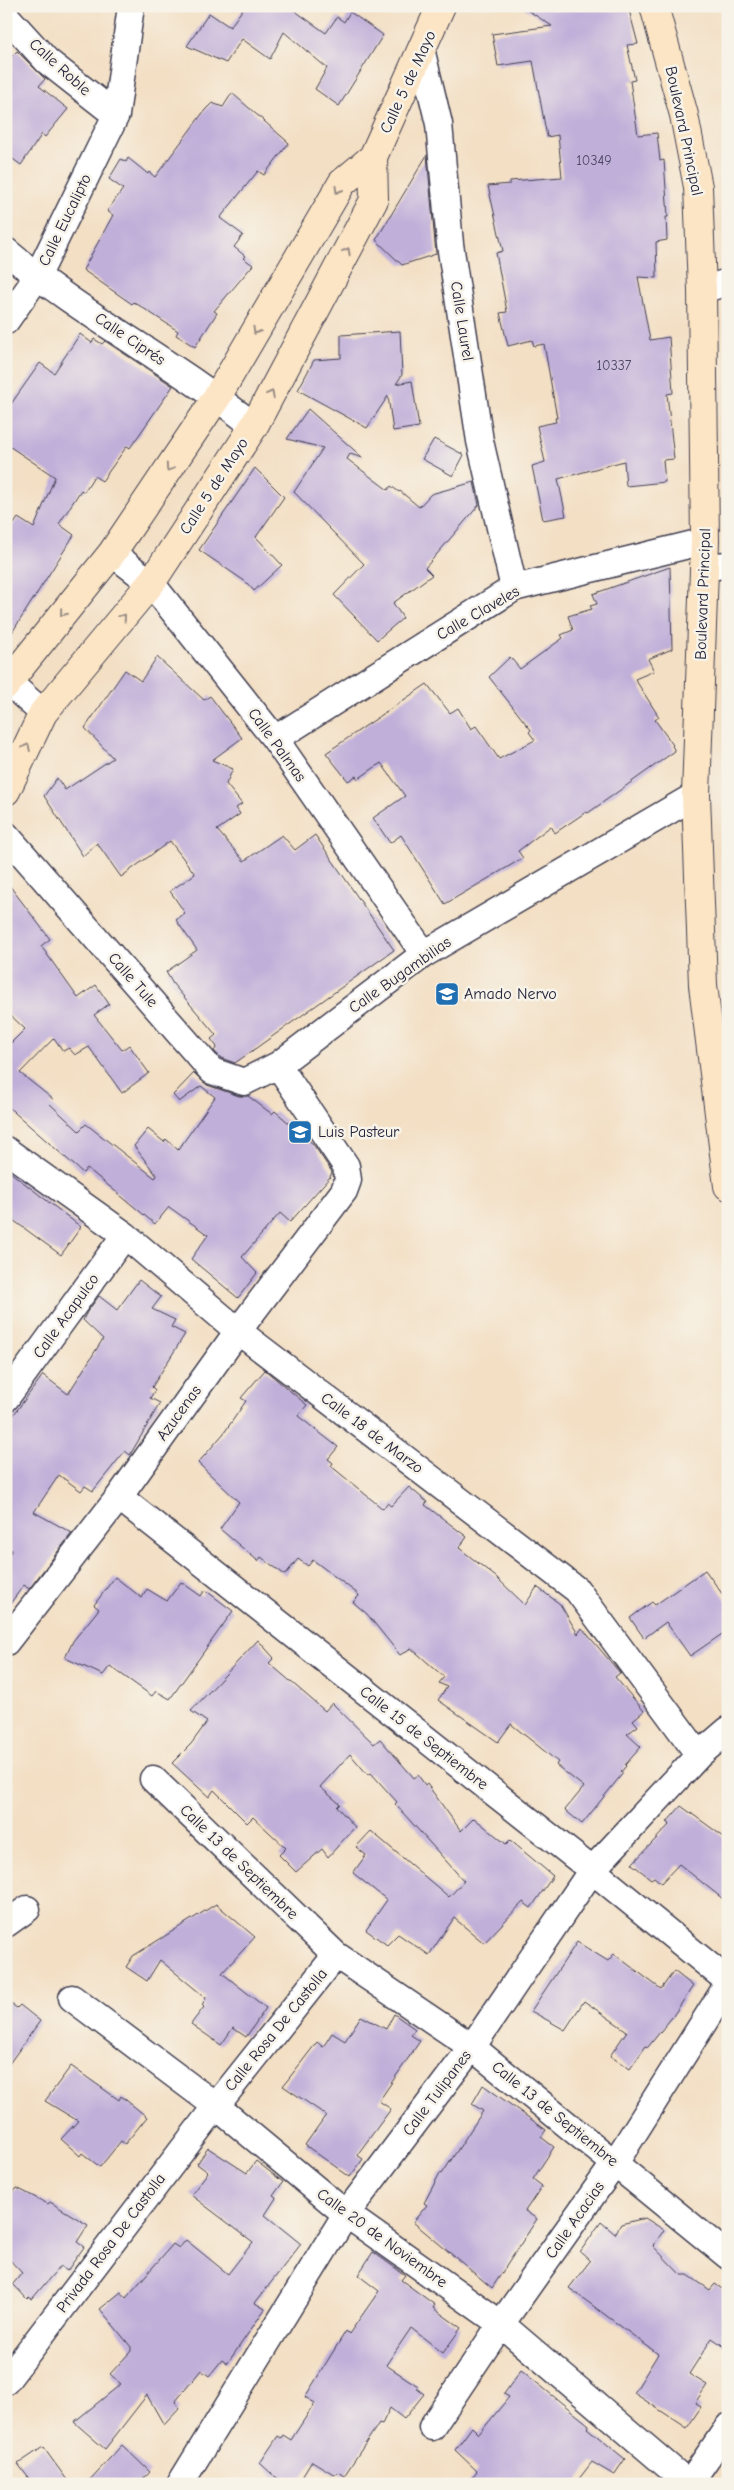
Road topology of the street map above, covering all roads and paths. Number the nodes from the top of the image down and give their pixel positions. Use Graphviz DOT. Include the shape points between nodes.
graph roads {
  1 [pos="131,6"];
  2 [pos="441,6"];
  3 [pos="654,6"];
  4 [pos="6,16"];
  5 [pos="422,53"];
  6 [pos="116,115"];
  7 [pos="373,157"];
  8 [pos="6,251"];
  9 [pos="37,277"];
  10 [pos="728,282"];
  11 [pos="702,290"];
  12 [pos="6,321"];
  13 [pos="218,397"];
  14 [pos="254,426"];
  15 [pos="112,553"];
  16 [pos="712,558"];
  17 [pos="152,583"];
  18 [pos="514,588"];
  19 [pos="7,682"];
  20 [pos="43,713"];
  21 [pos="275,739"];
  22 [pos="6,791"];
  23 [pos="696,795"];
  24 [pos="6,835"];
  25 [pos="424,954"];
  26 [pos="278,1064"];
  27 [pos="6,1150"];
  28 [pos="728,1186"];
  29 [pos="125,1235"];
  30 [pos="238,1331"];
  31 [pos="7,1396"];
  32 [pos="119,1497"];
  33 [pos="6,1642"];
  34 [pos="728,1730"];
  35 [pos="699,1755"];
  36 [pos="153,1780"];
  37 [pos="592,1870"];
  38 [pos="27,1909"];
  39 [pos="6,1924"];
  40 [pos="336,1955"];
  41 [pos="728,1983"];
  42 [pos="72,1998"];
  43 [pos="472,2047"];
  44 [pos="216,2106"];
  45 [pos="615,2163"];
  46 [pos="346,2214"];
  47 [pos="728,2256"];
  48 [pos="501,2324"];
  49 [pos="6,2380"];
  50 [pos="432,2427"];
  51 [pos="728,2427"];
  52 [pos="180,2484"];
  53 [pos="689,2484"];
  1 -- 6 [label="street, Calle Eucalipto"];
  2 -- 5 [label="street, Calle 5 de Mayo"];
  3 -- 11 [label="street, Boulevard Principal" via="684,116 698,187"];
  4 -- 6 [label="street, Calle Roble" via="47,61"];
  5 -- 7 [label="street, Calle 5 de Mayo"];
  5 -- 18 [label="street, Calle Laurel" via="438,124 450,244 480,442"];
  6 -- 9 [label="street, Calle Eucalipto"];
  7 -- 13 [label="street, Calle 5 de Mayo, one-way" via="342,182"];
  14 -- 7 [label="street, Calle 5 de Mayo, one-way" via="374,200"];
  8 -- 9 [label="street, Calle Ciprés"];
  9 -- 12 [label="street, Calle Eucalipto"];
  9 -- 13 [label="street, Calle Ciprés"];
  10 -- 11 [label="street"];
  11 -- 16 [label="street, Boulevard Principal"];
  13 -- 14 [label="street, Calle Ciprés"];
  13 -- 15 [label="street, Calle 5 de Mayo, one-way"];
  14 -- 17 [label="street, Calle 5 de Mayo"];
  15 -- 17 [label="street, Calle Palmas"];
  15 -- 19 [label="street, Calle 5 de Mayo, one-way"];
  16 -- 18 [label="street, Calle Claveles"];
  16 -- 23 [label="street, Boulevard Principal"];
  20 -- 17 [label="street, Calle 5 de Mayo, one-way"];
  17 -- 21 [label="street, Calle Palmas"];
  18 -- 21 [label="street, Calle Claveles"];
  19 -- 20 [label="street"];
  22 -- 20 [label="street, Calle 5 de Mayo, one-way"];
  21 -- 25 [label="street, Calle Palmas"];
  23 -- 25 [label="street, Calle Bugambilias"];
  23 -- 28 [label="street, Boulevard Principal" via="703,985"];
  24 -- 26 [label="street, Calle Tule" via="212,1071 244,1082"];
  25 -- 26 [label="street, Calle Bugambilias"];
  26 -- 30 [label="street, Azucenas" via="346,1166 348,1180 344,1191"];
  27 -- 29 [label="street, Calle 18 de Marzo"];
  29 -- 30 [label="street, Calle 18 de Marzo"];
  29 -- 31 [label="street, Calle Acapulco"];
  30 -- 32 [label="street, Azucenas"];
  30 -- 35 [label="street, Calle 18 de Marzo" via="577,1590"];
  32 -- 33 [label="street, Azucenas"];
  32 -- 37 [label="street, Calle 15 de Septiembre"];
  34 -- 35 [label="street, Calle Tulipanes"];
  35 -- 37 [label="street, Calle Tulipanes"];
  36 -- 40 [label="street, Calle 13 de Septiembre"];
  37 -- 41 [label="street, Calle 15 de Septiembre"];
  37 -- 43 [label="street, Calle Tulipanes"];
  38 -- 39 [label="street"];
  40 -- 43 [label="street, Calle 13 de Septiembre"];
  40 -- 44 [label="street, Calle Rosa De Castolla"];
  41 -- 45 [label="street, Calle Acacias"];
  42 -- 44 [label="street, Calle 20 de Noviembre"];
  43 -- 45 [label="street, Calle 13 de Septiembre"];
  43 -- 46 [label="street, Calle Tulipanes"];
  44 -- 46 [label="street, Calle 20 de Noviembre"];
  44 -- 49 [label="street, Privada Rosa De Castolla"];
  45 -- 47 [label="street, Calle 13 de Septiembre"];
  45 -- 48 [label="street, Calle Acacias"];
  46 -- 48 [label="street, Calle 20 de Noviembre"];
  46 -- 52 [label="street, Calle Tulipanes"];
  48 -- 50 [label="street, Calle Acacias"];
  48 -- 53 [label="street, Calle 20 de Noviembre"];
  51 -- 53 [label="street"];
}
